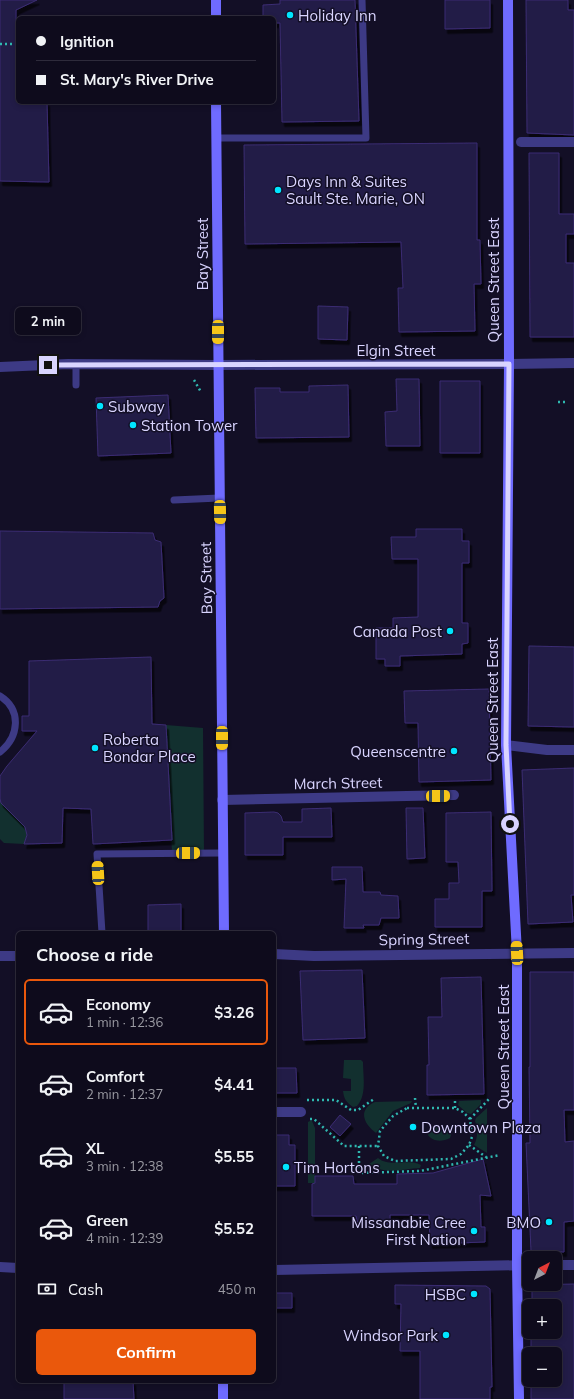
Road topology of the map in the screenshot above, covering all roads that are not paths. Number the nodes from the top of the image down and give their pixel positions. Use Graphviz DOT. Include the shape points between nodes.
graph roads {
  1 [pos="216,0"];
  2 [pos="362,0"];
  3 [pos="508,0"];
  4 [pos="216,16"];
  5 [pos="216,104"];
  6 [pos="217,138"];
  7 [pos="521,142"];
  8 [pos="574,142"];
  9 [pos="574,363"];
  10 [pos="76,364"];
  11 [pos="509,364"];
  12 [pos="218,365"];
  13 [pos="0,367"];
  14 [pos="76,385"];
  15 [pos="219,498"];
  16 [pos="174,500"];
  17 [pos="0,696"];
  18 [pos="506,745"];
  19 [pos="574,750"];
  20 [pos="0,752"];
  21 [pos="454,795"];
  22 [pos="222,800"];
  23 [pos="222,853"];
  24 [pos="102,931"];
  25 [pos="224,931"];
  26 [pos="517,953"];
  27 [pos="574,953"];
  28 [pos="276,954"];
  29 [pos="0,956"];
  30 [pos="16,956"];
  31 [pos="276,1112"];
  32 [pos="303,1117"];
  33 [pos="517,1265"];
  34 [pos="522,1265"];
  35 [pos="562,1265"];
  36 [pos="574,1266"];
  37 [pos="0,1267"];
  38 [pos="16,1268"];
  39 [pos="276,1270"];
  40 [pos="223,1383"];
  41 [pos="223,1399"];
  42 [pos="519,1399"];
  1 -- 4 [label="main road"];
  2 -- 6 [label="lane" via="366,138"];
  3 -- 11 [label="main road, Queen Street East"];
  5 -- 6 [label="main road, Bay Street"];
  6 -- 12 [label="main road, Bay Street"];
  7 -- 8 [label="street"];
  9 -- 11 [label="street, Elgin Street"];
  10 -- 12 [label="street, Elgin Street"];
  10 -- 13 [label="street, Elgin Street"];
  10 -- 14 [label="lane"];
  11 -- 12 [label="street, Elgin Street"];
  11 -- 18 [label="main road, Queen Street East"];
  12 -- 15 [label="main road, Bay Street"];
  15 -- 16 [label="lane"];
  15 -- 22 [label="main road, Bay Street"];
  17 -- 20 [label="lane" via="10,705 16,726 13,737"];
  18 -- 19 [label="street" via="546,750"];
  18 -- 26 [label="main road, Queen Street East"];
  21 -- 22 [label="street, March Street"];
  22 -- 23 [label="main road, Bay Street"];
  23 -- 24 [label="lane" via="97,854"];
  23 -- 25 [label="main road, Bay Street"];
  26 -- 27 [label="street, Spring Street"];
  26 -- 28 [label="street, Spring Street" via="314,956"];
  26 -- 33 [label="main road, Queen Street East"];
  29 -- 30 [label="street"];
  31 -- 32 [label="street"];
  33 -- 34 [label="street"];
  33 -- 39 [label="street"];
  33 -- 42 [label="main road, Queen Street East"];
  35 -- 36 [label="street"];
  37 -- 38 [label="street"];
  40 -- 41 [label="main road"];
}
